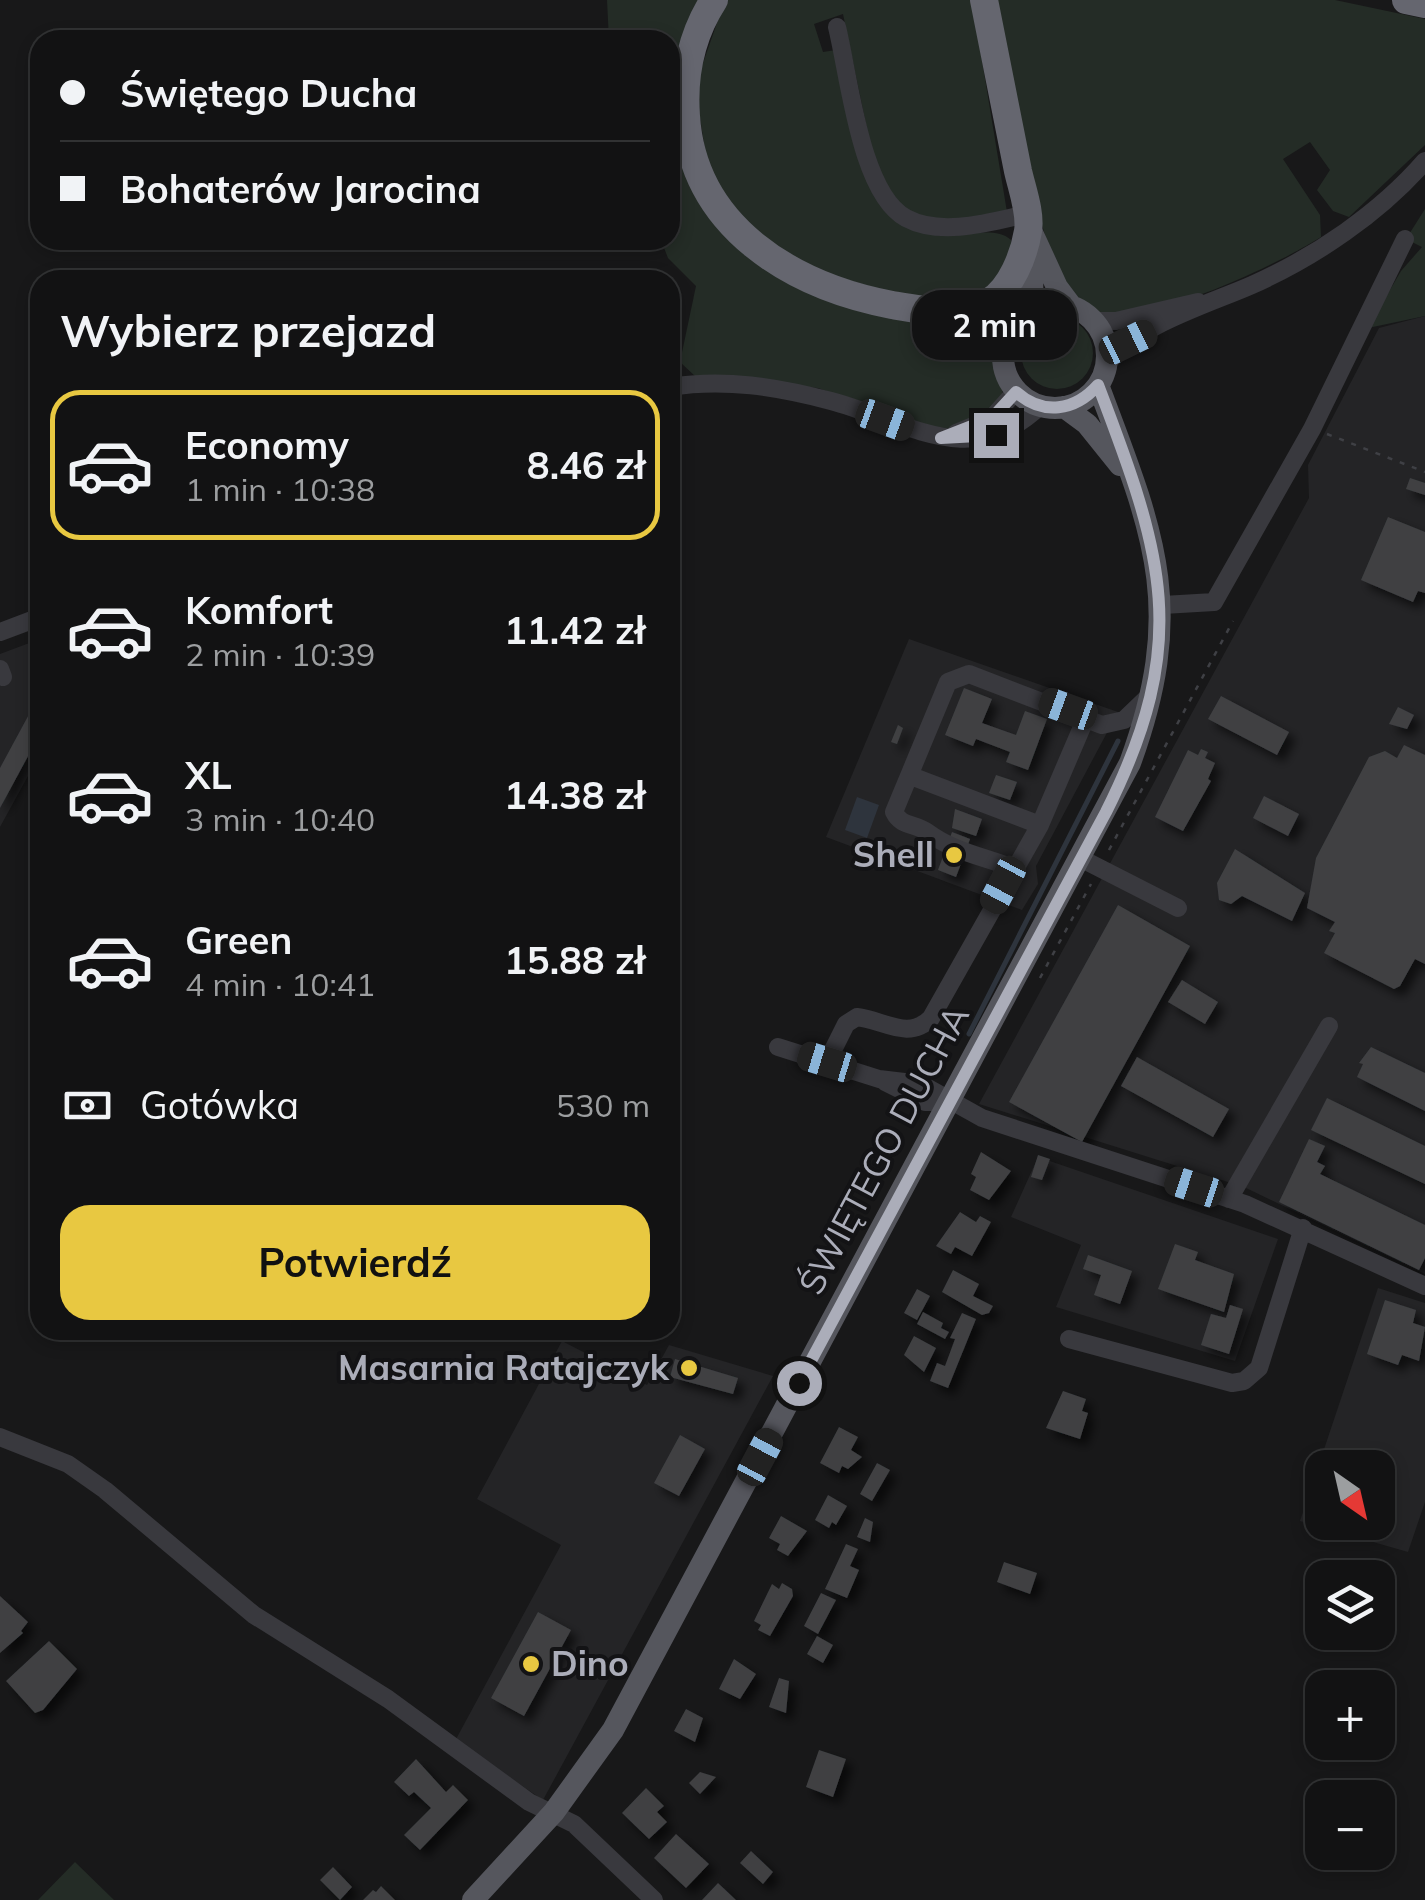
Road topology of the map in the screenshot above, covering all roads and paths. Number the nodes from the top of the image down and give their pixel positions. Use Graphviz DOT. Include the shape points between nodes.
graph roads {
  1 [pos="714,0"];
  2 [pos="984,0"];
  3 [pos="1406,0"];
  4 [pos="1425,4"];
  5 [pos="838,26"];
  6 [pos="1425,161"];
  7 [pos="1028,220"];
  8 [pos="1405,239"];
  9 [pos="1218,298"];
  10 [pos="1072,307"];
  11 [pos="911,308"];
  12 [pos="1023,317"];
  13 [pos="1094,321"];
  14 [pos="1102,375"];
  15 [pos="680,387"];
  16 [pos="1016,392"];
  17 [pos="1052,407"];
  18 [pos="1312,428"];
  19 [pos="941,438"];
  20 [pos="1425,472"];
  21 [pos="1137,488"];
  22 [pos="1162,605"];
  23 [pos="30,620"];
  24 [pos="1232,621"];
  25 [pos="0,632"];
  26 [pos="1154,689"];
  27 [pos="1085,720"];
  28 [pos="910,776"];
  29 [pos="1040,825"];
  30 [pos="1090,863"];
  31 [pos="1010,873"];
  32 [pos="1178,908"];
  33 [pos="1329,1026"];
  34 [pos="778,1047"];
  35 [pos="827,1062"];
  36 [pos="949,1102"];
  37 [pos="1229,1199"];
  38 [pos="1303,1228"];
  39 [pos="1425,1286"];
  40 [pos="1069,1339"];
  41 [pos="0,1437"];
  42 [pos="554,1812"];
  43 [pos="473,1900"];
  44 [pos="654,1900"];
  1 -- 11 [label="highway" via="695,39 685,101 698,172 717,208 778,264 838,292"];
  2 -- 7 [label="highway"];
  3 -- 4 [label="highway"];
  5 -- 7 [label="street" via="871,171 892,206 905,217 946,226"];
  6 -- 9 [label="street" via="1320,248"];
  7 -- 10 [label="main road"];
  7 -- 11 [label="highway" via="1016,268 990,302 956,310"];
  7 -- 12 [label="main road"];
  8 -- 18 [label="street"];
  9 -- 13 [label="street"];
  9 -- 14 [label="street" via="1128,342"];
  10 -- 12 [label="main road"];
  10 -- 13 [label="main road"];
  11 -- 12 [label="highway" via="978,330 1002,330"];
  12 -- 16 [label="main road" via="1006,337 1004,366"];
  13 -- 14 [label="main road" via="1105,342"];
  14 -- 17 [label="main road" via="1077,403"];
  14 -- 21 [label="main road, ŚWIĘTEGO DUCHA"];
  15 -- 19 [label="street" via="783,390"];
  16 -- 17 [label="main road"];
  16 -- 19 [label="street" via="992,418"];
  17 -- 19 [label="street" via="996,435"];
  17 -- 21 [label="main road, ŚWIĘTEGO DUCHA" via="1104,442"];
  18 -- 20 [label="path"];
  18 -- 22 [label="street" via="1214,602"];
  21 -- 22 [label="main road, ŚWIĘTEGO DUCHA"];
  22 -- 26 [label="main road, ŚWIĘTEGO DUCHA"];
  23 -- 25 [label="street"];
  24 -- 30 [label="path"];
  26 -- 27 [label="street" via="1124,720"];
  26 -- 30 [label="main road, ŚWIĘTEGO DUCHA"];
  27 -- 28 [label="street" via="961,674 946,687"];
  27 -- 29 [label="street"];
  28 -- 29 [label="street"];
  28 -- 31 [label="street" via="894,808 898,819 942,846"];
  29 -- 31 [label="street"];
  30 -- 32 [label="street"];
  30 -- 36 [label="main road, ŚWIĘTEGO DUCHA"];
  31 -- 35 [label="street" via="927,1023 908,1030 857,1017 846,1024"];
  33 -- 37 [label="street"];
  34 -- 35 [label="street"];
  35 -- 36 [label="street" via="921,1084"];
  36 -- 37 [label="street"];
  36 -- 42 [label="main road, ŚWIĘTEGO DUCHA" via="613,1730"];
  37 -- 38 [label="street"];
  38 -- 39 [label="street"];
  38 -- 40 [label="street" via="1259,1368 1244,1381"];
  41 -- 42 [label="street" via="68,1464 254,1615"];
  42 -- 43 [label="main road, ŚWIĘTEGO DUCHA"];
  42 -- 44 [label="street"];
}
